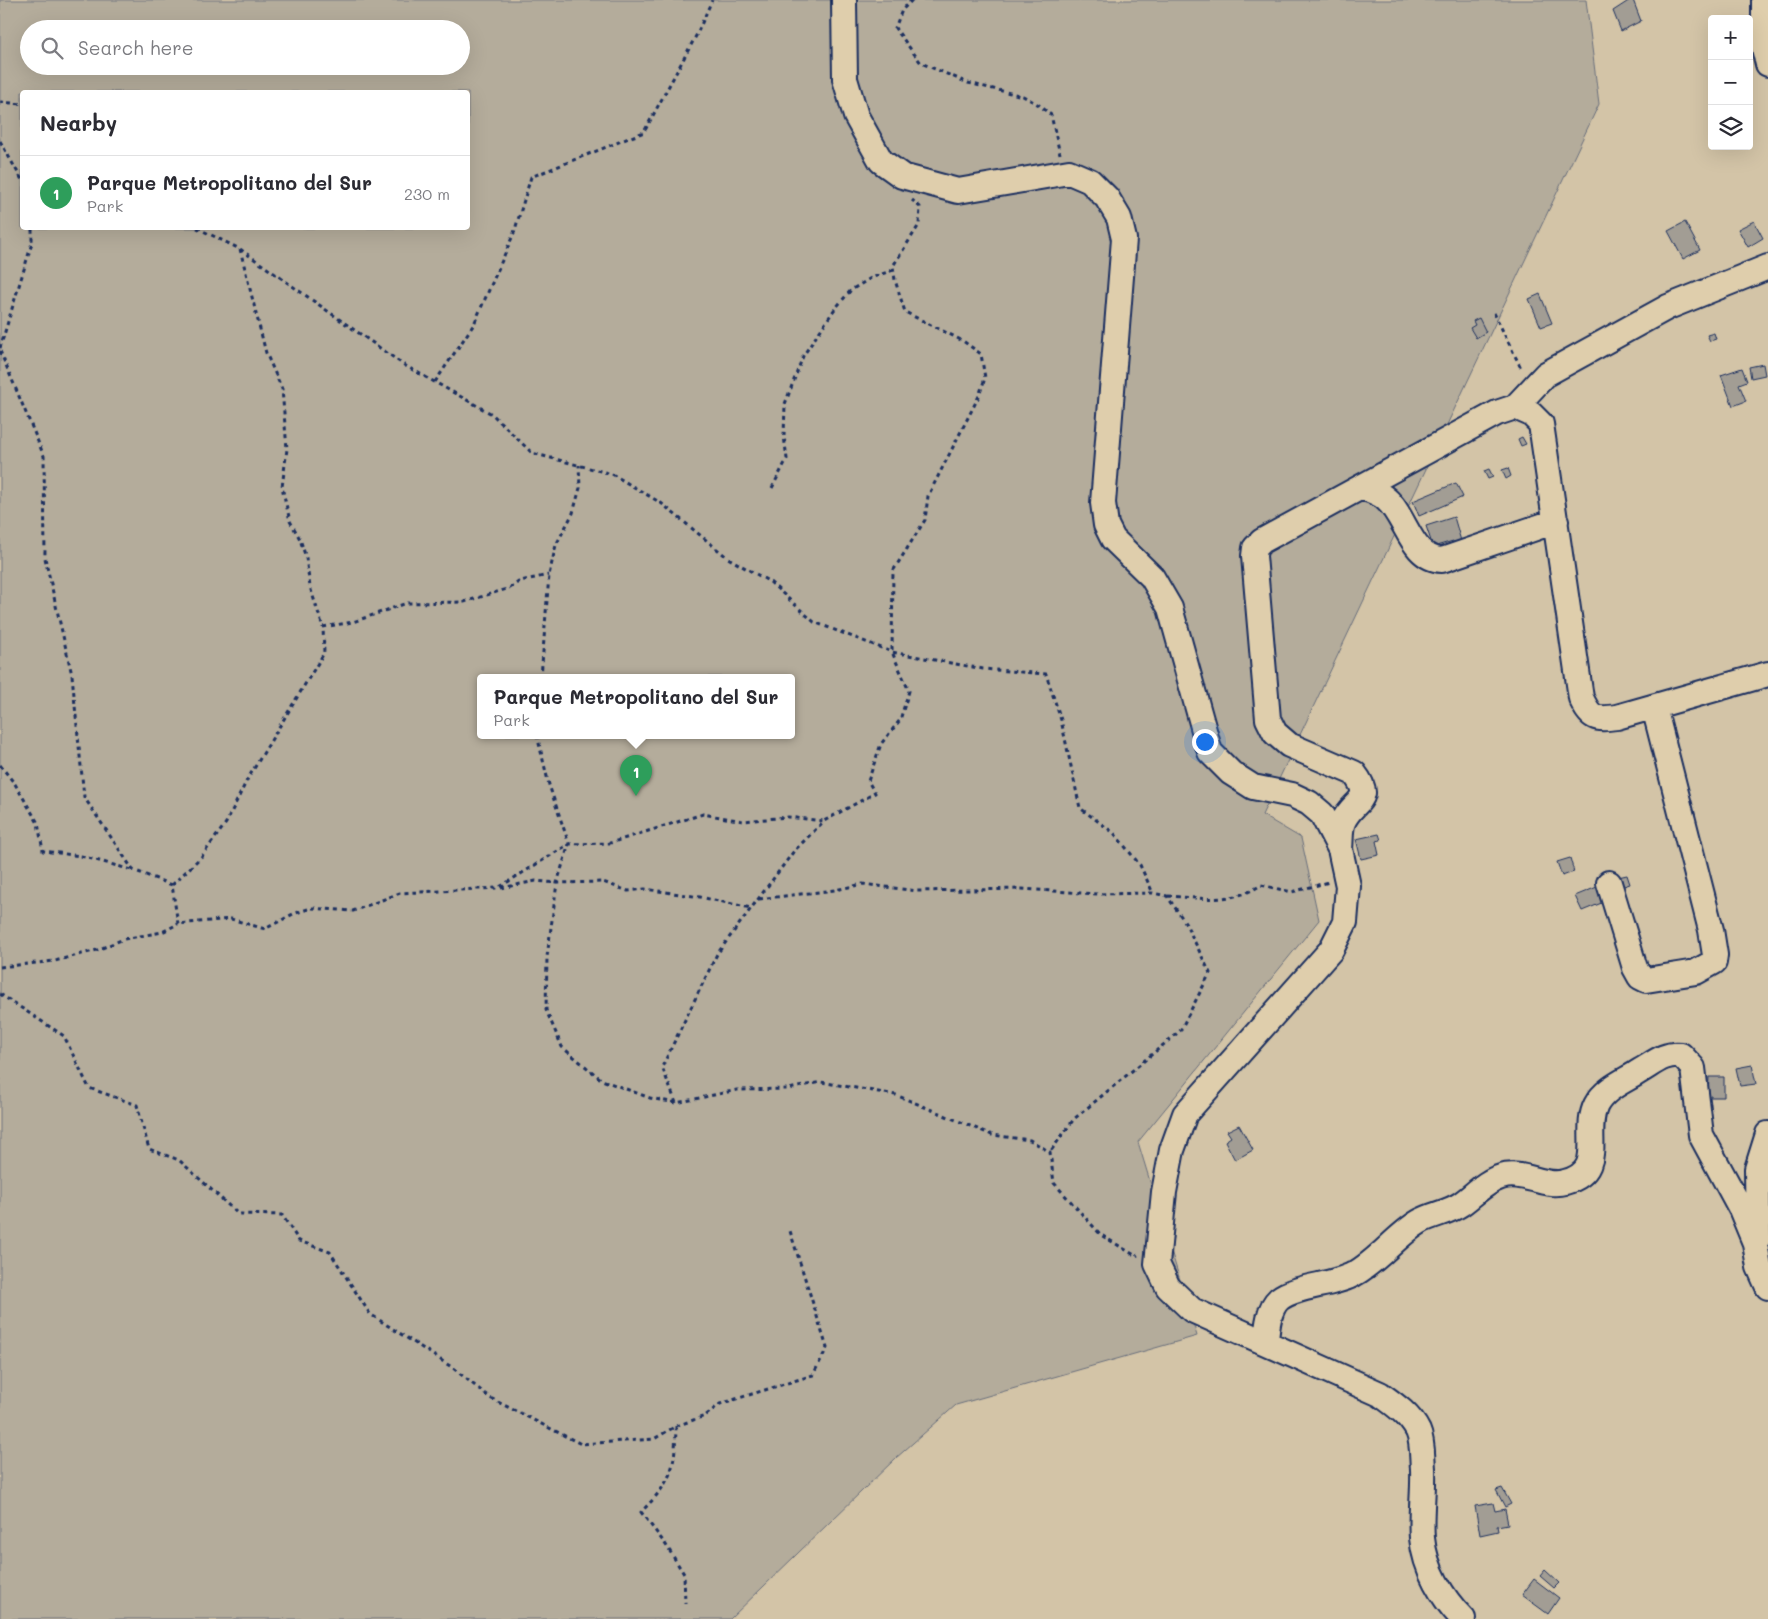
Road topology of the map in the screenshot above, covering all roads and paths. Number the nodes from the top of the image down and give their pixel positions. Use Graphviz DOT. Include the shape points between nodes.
graph roads {
  1 [pos="712,0"];
  2 [pos="844,0"];
  3 [pos="912,0"];
  4 [pos="1764,0"];
  5 [pos="1768,64"];
  6 [pos="0,102"];
  7 [pos="20,104"];
  8 [pos="0,141"];
  9 [pos="1069,172"];
  10 [pos="20,176"];
  11 [pos="902,176"];
  12 [pos="32,230"];
  13 [pos="201,230"];
  14 [pos="240,249"];
  15 [pos="1768,267"];
  16 [pos="894,270"];
  17 [pos="1494,313"];
  18 [pos="0,349"];
  19 [pos="435,382"];
  20 [pos="1522,400"];
  21 [pos="579,465"];
  22 [pos="1361,487"];
  23 [pos="772,488"];
  24 [pos="1556,521"];
  25 [pos="549,575"];
  26 [pos="323,627"];
  27 [pos="892,652"];
  28 [pos="541,674"];
  29 [pos="1768,674"];
  30 [pos="1654,707"];
  31 [pos="538,739"];
  32 [pos="0,765"];
  33 [pos="824,821"];
  34 [pos="569,844"];
  35 [pos="1340,849"];
  36 [pos="132,870"];
  37 [pos="1346,877"];
  38 [pos="557,883"];
  39 [pos="1609,883"];
  40 [pos="172,885"];
  41 [pos="498,888"];
  42 [pos="1154,894"];
  43 [pos="1168,896"];
  44 [pos="758,899"];
  45 [pos="751,908"];
  46 [pos="178,924"];
  47 [pos="0,967"];
  48 [pos="0,994"];
  49 [pos="676,1103"];
  50 [pos="1768,1134"];
  51 [pos="1050,1152"];
  52 [pos="790,1231"];
  53 [pos="1158,1248"];
  54 [pos="1763,1277"];
  55 [pos="1266,1342"];
  56 [pos="676,1426"];
  57 [pos="685,1603"];
  58 [pos="1463,1619"];
  1 -- 19 [label="path" via="644,132 532,177 514,233 474,324"];
  2 -- 11 [label="street" via="845,79 856,116 881,160"];
  3 -- 9 [label="path" via="902,10 895,28 921,63 968,83 1023,96 1039,105 1051,115 1057,149"];
  4 -- 5 [label="street" via="1764,48"];
  6 -- 7 [label="path"];
  8 -- 10 [label="path"];
  9 -- 11 [label="street" via="958,191"];
  9 -- 35 [label="street" via="1090,181 1107,198 1119,218 1124,239 1103,503 1106,525 1112,539 1152,577 1170,608 1210,752 1231,774 1253,787 1292,795 1309,803 1322,814"];
  11 -- 16 [label="path" via="909,197 920,207 919,225 893,266"];
  12 -- 18 [label="path" via="32,243"];
  13 -- 14 [label="path"];
  14 -- 19 [label="path" via="404,365"];
  14 -- 26 [label="path" via="266,352 282,389 287,448 282,486 290,521 306,558 310,587"];
  15 -- 20 [label="street" via="1668,307 1546,374"];
  16 -- 23 [label="path" via="851,290 803,356 785,404 787,459"];
  16 -- 27 [label="path" via="905,312 963,341 981,354 985,378 928,496 925,520 893,571"];
  17 -- 20 [label="path" via="1520,364"];
  18 -- 36 [label="path" via="44,456 45,558 72,675 84,797"];
  19 -- 21 [label="path" via="492,414 532,453"];
  20 -- 22 [label="street"];
  20 -- 24 [label="street" via="1542,424"];
  21 -- 25 [label="path" via="580,488 573,513 556,546"];
  21 -- 27 [label="path" via="612,474 661,503 728,558 770,582 814,622"];
  22 -- 24 [label="street" via="1385,498 1424,554 1434,560"];
  22 -- 35 [label="street" via="1262,541 1255,548 1254,556 1268,719 1275,733 1289,745 1354,773 1364,792 1360,802 1342,822"];
  24 -- 30 [label="street" via="1581,698 1588,712 1600,719"];
  25 -- 26 [label="path" via="520,581 510,588 464,602 408,603 353,622"];
  25 -- 28 [label="path"];
  26 -- 40 [label="path" via="324,653 247,780 226,823 202,856"];
  27 -- 33 [label="path" via="908,690 900,720 881,744 868,781 875,793"];
  27 -- 42 [label="path" via="983,669 1046,674 1061,720 1080,808 1114,833 1140,865"];
  29 -- 30 [label="street"];
  30 -- 39 [label="street" via="1711,930 1714,962 1696,972 1646,980 1640,977"];
  31 -- 34 [label="path" via="548,785"];
  32 -- 36 [label="path" via="38,823 43,851 81,856"];
  33 -- 34 [label="path" via="788,817 743,821 703,814 610,843"];
  33 -- 44 [label="path" via="794,851"];
  34 -- 38 [label="path"];
  34 -- 41 [label="path"];
  35 -- 37 [label="street"];
  36 -- 40 [label="path"];
  37 -- 43 [label="path" via="1292,892 1261,885 1229,899"];
  37 -- 53 [label="street" via="1345,922 1331,950 1185,1114 1170,1158"];
  38 -- 41 [label="path" via="536,881"];
  38 -- 45 [label="path" via="603,882 628,891 645,889"];
  38 -- 49 [label="path" via="547,957 546,1010 562,1047 602,1080 650,1098"];
  40 -- 46 [label="path"];
  41 -- 46 [label="path" via="400,893 353,911 311,908 265,929 231,919"];
  42 -- 43 [label="path"];
  42 -- 44 [label="path" via="1022,889 917,891 863,884"];
  43 -- 51 [label="path" via="1210,973 1180,1031 1074,1119"];
  44 -- 45 [label="path"];
  45 -- 49 [label="path" via="717,954 662,1067"];
  46 -- 47 [label="path" via="162,932 124,939 55,961"];
  48 -- 56 [label="path" via="64,1036 89,1088 137,1105 149,1150 180,1160 238,1214 282,1214 299,1241 330,1252 370,1314 453,1368 490,1398 581,1444 654,1439"];
  49 -- 51 [label="path" via="737,1090 789,1089 821,1082 896,1095 992,1135 1030,1140"];
  50 -- 54 [label="street" via="1757,1169"];
  51 -- 53 [label="path" via="1054,1183 1101,1235 1136,1256"];
  52 -- 56 [label="path" via="827,1348 813,1375 720,1404 704,1416"];
  53 -- 55 [label="street" via="1157,1264 1168,1288 1179,1299 1192,1310"];
  54 -- 55 [label="street" via="1755,1244 1741,1209 1701,1135 1693,1068 1681,1055 1671,1054 1607,1090 1596,1106 1591,1127 1592,1158 1587,1169 1576,1178 1556,1183 1517,1175 1495,1179 1450,1211 1421,1220 1356,1274 1282,1298 1273,1308"];
  55 -- 58 [label="street" via="1380,1394 1403,1410 1418,1432 1424,1497 1422,1538 1426,1557 1434,1581"];
  56 -- 57 [label="path" via="675,1460 662,1490 641,1512 684,1574"];
}
